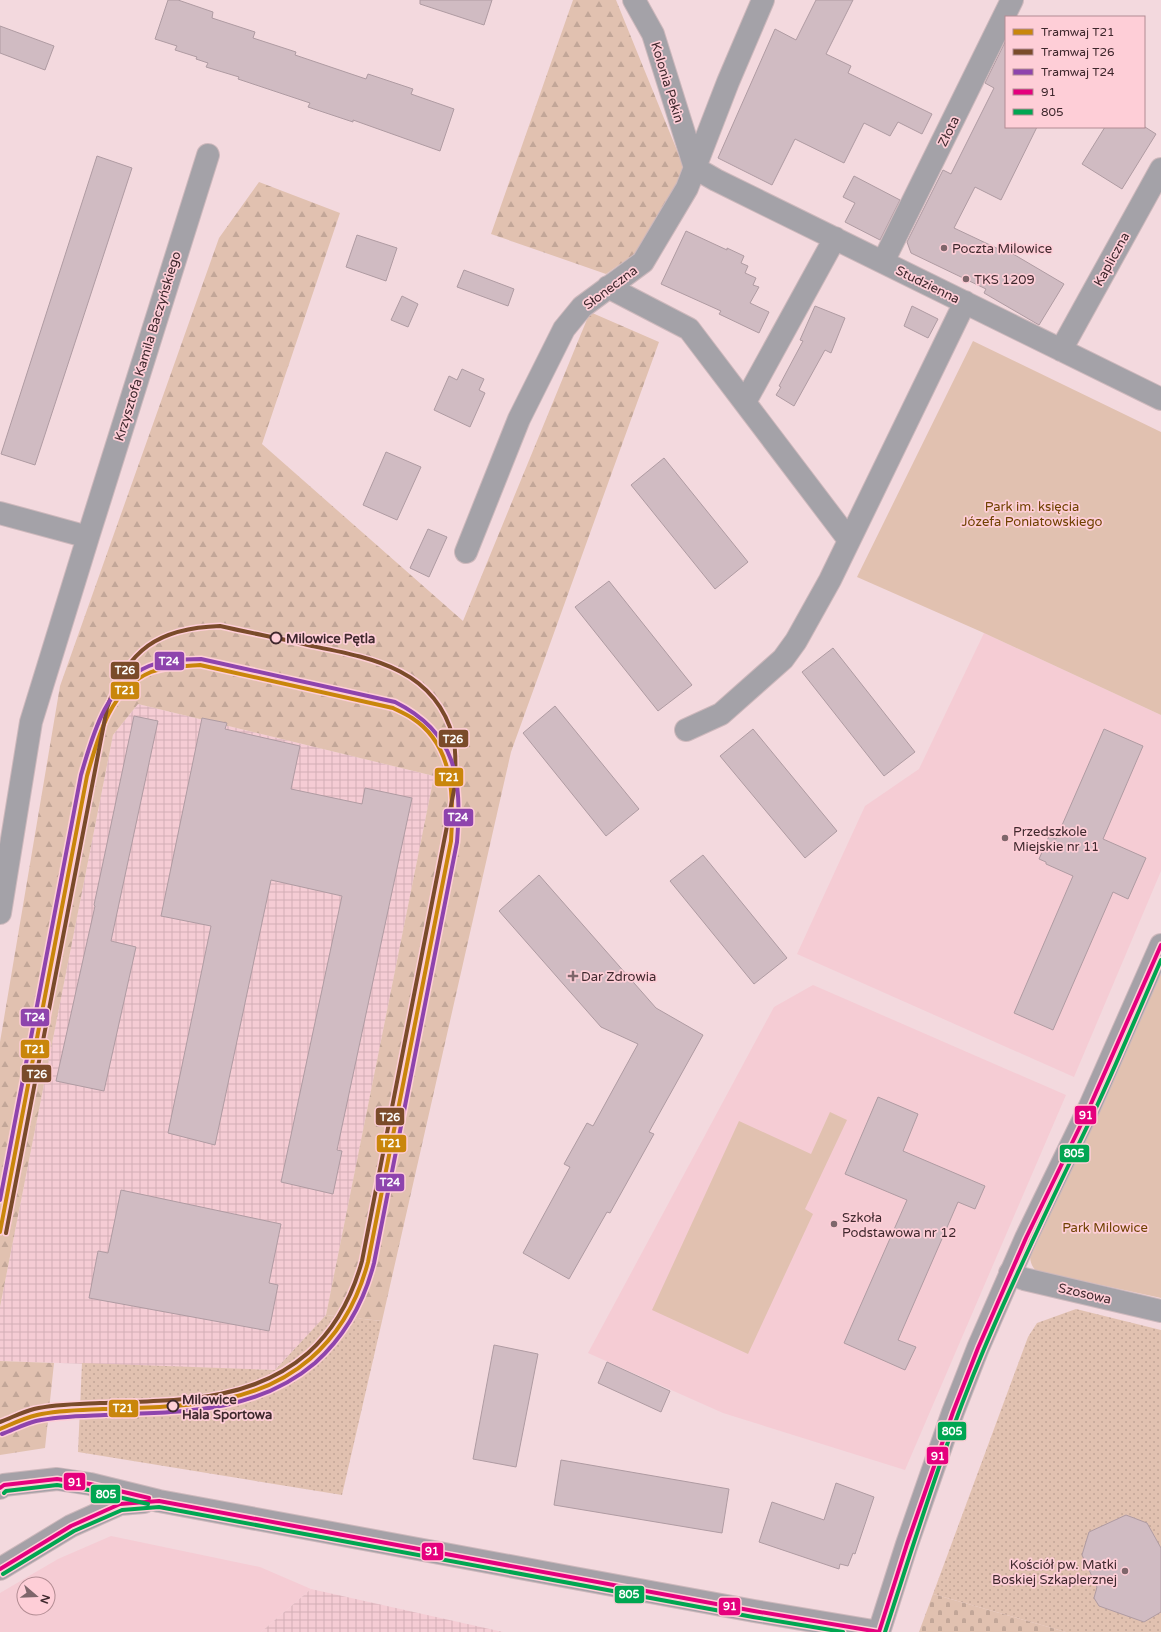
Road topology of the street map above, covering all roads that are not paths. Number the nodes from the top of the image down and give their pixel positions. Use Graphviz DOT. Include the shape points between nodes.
graph roads {
  1 [pos="634,0"];
  2 [pos="764,0"];
  3 [pos="1012,0"];
  4 [pos="208,155"];
  5 [pos="696,168"];
  6 [pos="1161,169"];
  7 [pos="835,238"];
  8 [pos="883,262"];
  9 [pos="608,287"];
  10 [pos="965,302"];
  11 [pos="1061,350"];
  12 [pos="1161,399"];
  13 [pos="745,402"];
  14 [pos="0,513"];
  15 [pos="88,537"];
  16 [pos="849,540"];
  17 [pos="466,552"];
  18 [pos="686,730"];
  19 [pos="0,913"];
  20 [pos="1161,945"];
  21 [pos="1010,1273"];
  22 [pos="1161,1311"];
  23 [pos="0,1488"];
  24 [pos="159,1501"];
  25 [pos="0,1569"];
  26 [pos="879,1632"];
  1 -- 5 [label="street, Kolonia Pekin" via="653,34"];
  2 -- 5 [label="street, Słoneczna" via="728,82"];
  3 -- 8 [label="street, Złota"];
  4 -- 15 [label="street, Krzysztofa Kamila Baczyńskiego"];
  5 -- 7 [label="street, Studzienna"];
  5 -- 9 [label="street, Słoneczna" via="688,188 643,262"];
  6 -- 11 [label="street, Kapliczna"];
  7 -- 8 [label="street, Studzienna"];
  7 -- 13 [label="street"];
  8 -- 10 [label="street, Studzienna"];
  9 -- 13 [label="street" via="689,329"];
  9 -- 17 [label="street, Słoneczna" via="582,307 564,329 519,420"];
  10 -- 11 [label="street, Studzienna"];
  10 -- 16 [label="street"];
  11 -- 12 [label="street, Studzienna"];
  13 -- 16 [label="street"];
  14 -- 15 [label="street"];
  15 -- 19 [label="street, Krzysztofa Kamila Baczyńskiego" via="32,722"];
  16 -- 18 [label="street" via="830,580 783,659 721,714"];
  20 -- 21 [label="street" via="1090,1106"];
  21 -- 22 [label="street, Szosowa" via="1024,1279"];
  21 -- 26 [label="street" via="953,1412"];
  23 -- 24 [label="street" via="4,1485 57,1480 90,1484"];
  24 -- 25 [label="street" via="120,1504 71,1526"];
  24 -- 26 [label="street" via="746,1610"];
}
